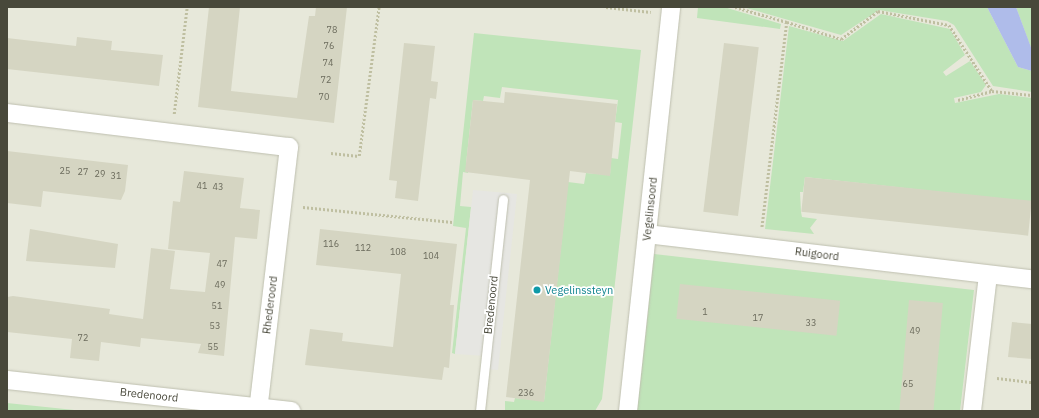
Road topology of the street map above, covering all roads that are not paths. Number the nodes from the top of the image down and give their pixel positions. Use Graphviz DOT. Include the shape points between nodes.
graph roads {
  1 [pos="671,10"];
  2 [pos="7,113"];
  3 [pos="503,199"];
  4 [pos="647,234"];
  5 [pos="988,275"];
  6 [pos="1032,279"];
  7 [pos="7,380"];
  8 [pos="258,409"];
  9 [pos="291,411"];
  10 [pos="480,411"];
  11 [pos="628,411"];
  12 [pos="972,411"];
  1 -- 4 [label="street, Vegelinsoord"];
  2 -- 8 [label="street, Rhederoord" via="289,147"];
  3 -- 10 [label="lane, Bredenoord"];
  4 -- 5 [label="street, Ruigoord"];
  4 -- 11 [label="street, Vegelinsoord"];
  5 -- 6 [label="street, Ruigoord"];
  5 -- 12 [label="street"];
  7 -- 8 [label="street, Bredenoord"];
  8 -- 9 [label="street, Bredenoord"];
}
